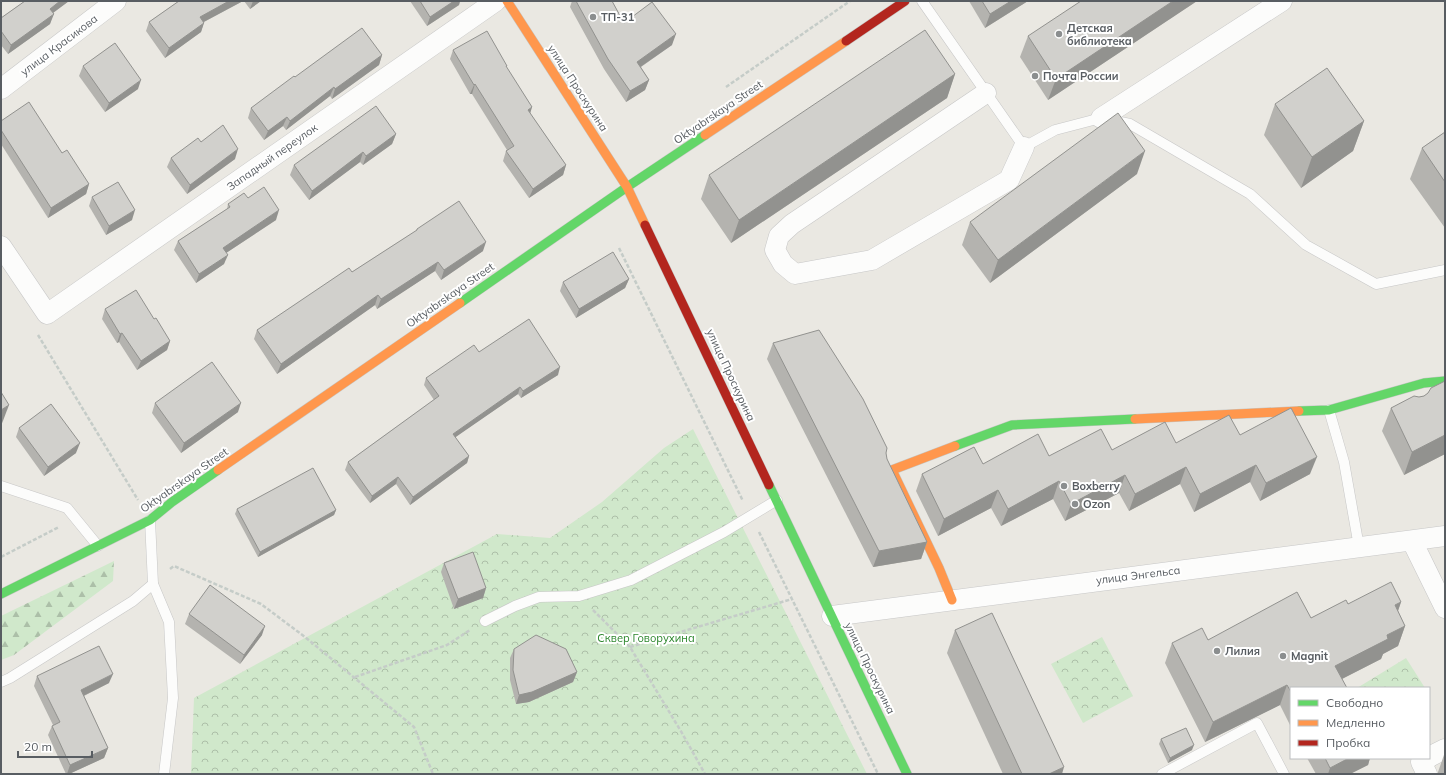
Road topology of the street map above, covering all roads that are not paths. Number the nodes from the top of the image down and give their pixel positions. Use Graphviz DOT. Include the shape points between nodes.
graph roads {
  1 [pos="116,1"];
  2 [pos="496,1"];
  3 [pos="507,1"];
  4 [pos="904,1"];
  5 [pos="922,1"];
  6 [pos="1282,1"];
  7 [pos="1,89"];
  8 [pos="986,92"];
  9 [pos="1106,109"];
  10 [pos="1024,147"];
  11 [pos="628,187"];
  12 [pos="1,246"];
  13 [pos="1445,270"];
  14 [pos="1445,381"];
  15 [pos="1329,410"];
  16 [pos="1,486"];
  17 [pos="777,500"];
  18 [pos="150,520"];
  19 [pos="1445,536"];
  20 [pos="1412,541"];
  21 [pos="98,546"];
  22 [pos="1359,547"];
  23 [pos="153,584"];
  24 [pos="1,594"];
  25 [pos="952,600"];
  26 [pos="1445,608"];
  27 [pos="832,616"];
  28 [pos="485,621"];
  29 [pos="1,682"];
  30 [pos="1445,749"];
  31 [pos="1430,757"];
  32 [pos="1426,759"];
  33 [pos="164,774"];
  34 [pos="907,774"];
  35 [pos="1162,774"];
  36 [pos="1284,774"];
  37 [pos="1427,774"];
  1 -- 7 [label="street, улица Красикова"];
  2 -- 12 [label="street, Западный переулок" via="47,314"];
  3 -- 11 [label="street, улица Проскурина"];
  4 -- 11 [label="street, Oktyabrskaya Street"];
  5 -- 8 [label="lane"];
  6 -- 9 [label="street" via="1239,21 1197,46"];
  8 -- 10 [label="lane"];
  8 -- 10 [label="street" via="792,224 779,236 775,250 783,264 796,274 872,260 1009,180"];
  9 -- 10 [label="lane" via="1055,130"];
  9 -- 13 [label="lane" via="1250,194 1306,245 1376,284"];
  11 -- 17 [label="street, улица Проскурина"];
  11 -- 18 [label="street, Oktyabrskaya Street" via="172,502"];
  14 -- 15 [label="street" via="1424,383 1405,396"];
  15 -- 22 [label="lane" via="1344,462"];
  15 -- 25 [label="street" via="1012,425 892,470"];
  16 -- 21 [label="lane" via="67,508"];
  17 -- 27 [label="street, улица Проскурина"];
  17 -- 28 [label="lane" via="724,532 631,580 578,596 539,597"];
  18 -- 21 [label="street, Oktyabrskaya Street"];
  18 -- 23 [label="lane"];
  19 -- 20 [label="street, улица Энгельса"];
  20 -- 22 [label="street, улица Энгельса"];
  20 -- 26 [label="street"];
  21 -- 24 [label="street, Oktyabrskaya Street"];
  22 -- 25 [label="street, улица Энгельса"];
  23 -- 29 [label="lane" via="133,602"];
  23 -- 33 [label="lane" via="169,622 173,698"];
  25 -- 27 [label="street, улица Энгельса"];
  27 -- 34 [label="street, улица Проскурина"];
  30 -- 31 [label="street"];
  32 -- 37 [label="street" via="1421,762"];
  35 -- 36 [label="lane" via="1257,723"];
}
